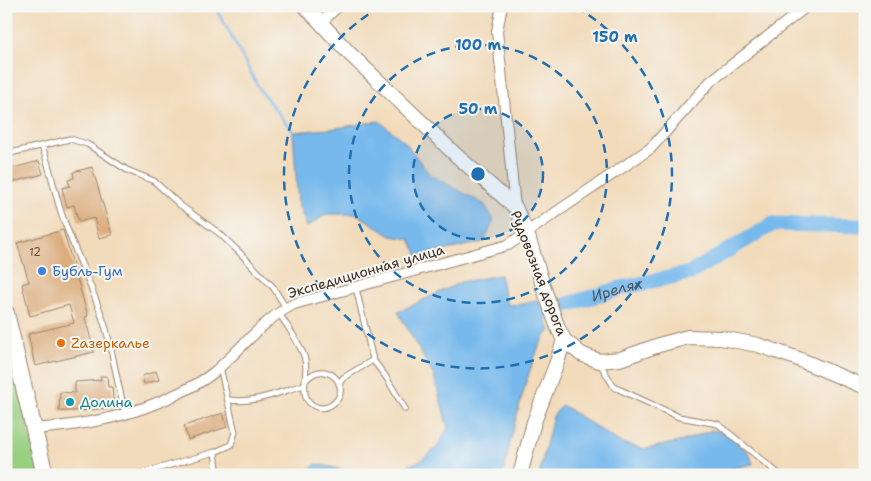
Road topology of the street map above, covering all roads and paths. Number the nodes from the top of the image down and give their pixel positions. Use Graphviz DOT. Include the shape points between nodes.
graph roads {
  1 [pos="305,6"];
  2 [pos="338,6"];
  3 [pos="502,6"];
  4 [pos="807,6"];
  5 [pos="320,24"];
  6 [pos="42,146"];
  7 [pos="6,154"];
  8 [pos="515,207"];
  9 [pos="527,233"];
  10 [pos="356,288"];
  11 [pos="282,311"];
  12 [pos="6,313"];
  13 [pos="561,334"];
  14 [pos="373,360"];
  15 [pos="599,361"];
  16 [pos="220,367"];
  17 [pos="305,383"];
  18 [pos="339,384"];
  19 [pos="865,387"];
  20 [pos="229,400"];
  21 [pos="405,409"];
  22 [pos="126,414"];
  23 [pos="34,429"];
  24 [pos="215,452"];
  25 [pos="44,475"];
  26 [pos="136,475"];
  27 [pos="216,475"];
  28 [pos="520,475"];
  29 [pos="780,475"];
  1 -- 5 [label="street, Рудовозная дорога"];
  2 -- 5 [label="street"];
  3 -- 8 [label="street" via="496,31"];
  4 -- 9 [label="street, Экспедиционная улица" via="710,82 651,148"];
  5 -- 8 [label="street, Рудовозная дорога" via="457,156"];
  6 -- 7 [label="lane"];
  6 -- 11 [label="lane" via="70,138 77,140 127,170 154,181 180,206 219,233 264,277 276,292"];
  6 -- 22 [label="lane" via="61,213 104,324"];
  8 -- 9 [label="street, Рудовозная дорога"];
  9 -- 10 [label="street, Экспедиционная улица" via="508,245"];
  9 -- 13 [label="street, Рудовозная дорога"];
  10 -- 11 [label="street, Экспедиционная улица" via="306,300"];
  10 -- 14 [label="lane"];
  11 -- 16 [label="street, Экспедиционная улица"];
  11 -- 17 [label="lane" via="305,359"];
  12 -- 23 [label="main road"];
  13 -- 15 [label="street, Рудовозная дорога" via="581,354"];
  13 -- 28 [label="street" via="557,362 534,422"];
  14 -- 18 [label="lane" via="343,378"];
  14 -- 21 [label="lane"];
  15 -- 19 [label="street" via="620,359 688,337 720,338 758,345"];
  15 -- 29 [label="lane" via="614,387 679,417 718,424"];
  16 -- 20 [label="lane"];
  16 -- 22 [label="street, Экспедиционная улица" via="197,384"];
  17 -- 18 [label="lane" via="315,373 327,372"];
  17 -- 18 [label="lane" via="308,401 323,408 337,400"];
  17 -- 20 [label="lane" via="265,398"];
  20 -- 24 [label="lane" via="234,439 232,445"];
  22 -- 23 [label="street, Экспедиционная улица"];
  23 -- 25 [label="main road"];
  24 -- 26 [label="lane"];
  24 -- 27 [label="lane"];
}
